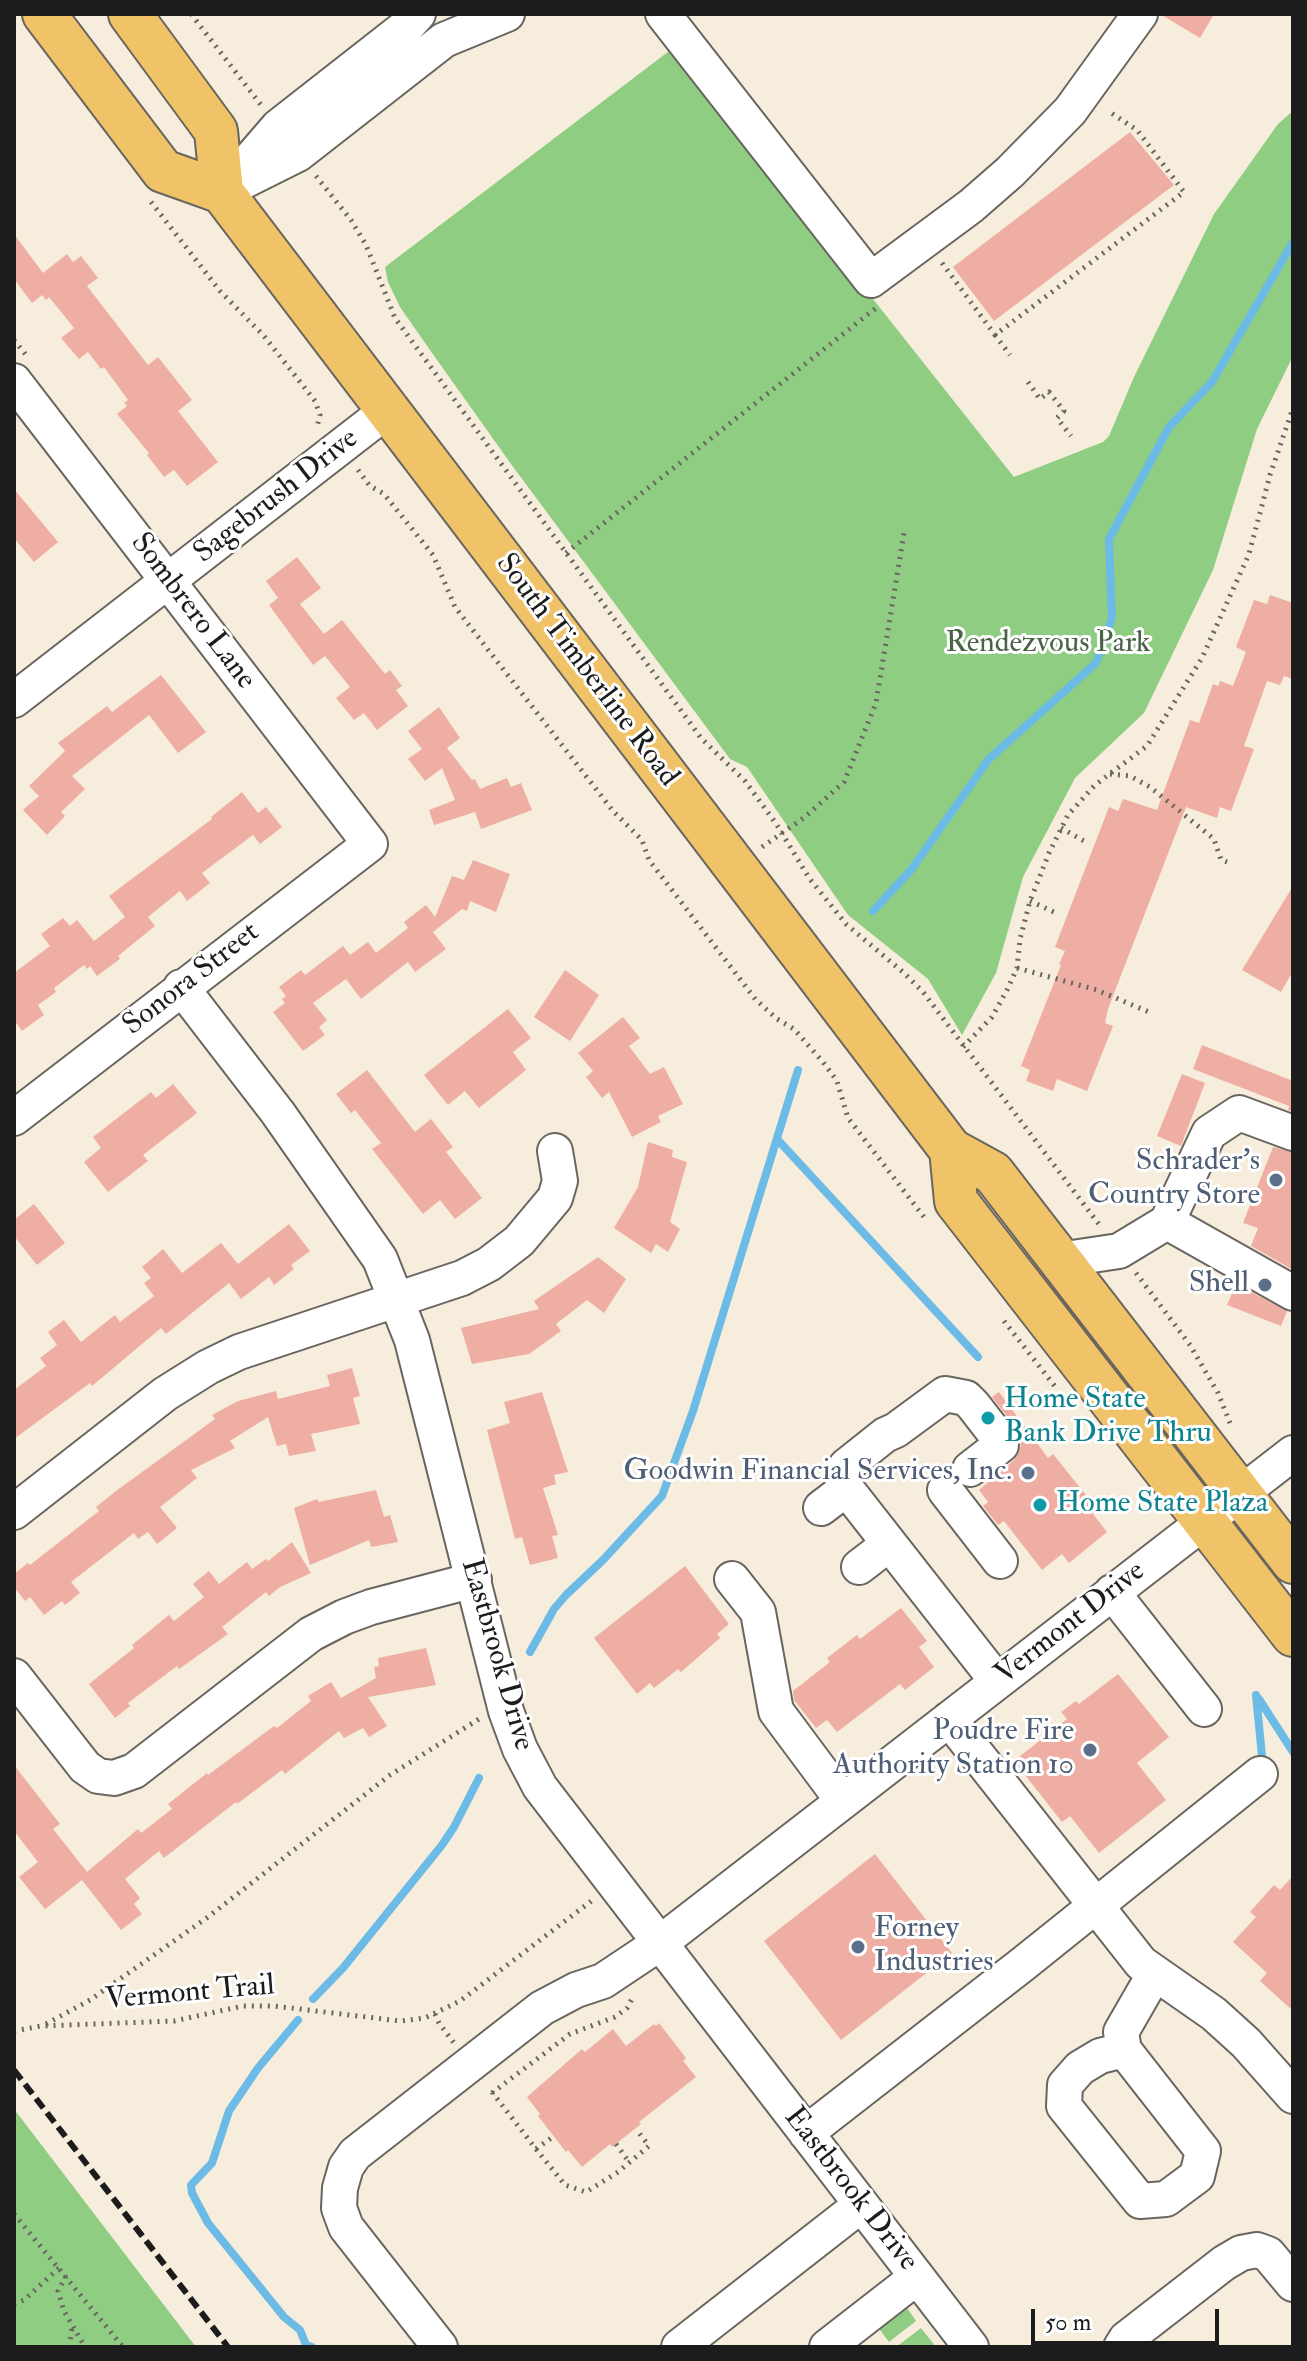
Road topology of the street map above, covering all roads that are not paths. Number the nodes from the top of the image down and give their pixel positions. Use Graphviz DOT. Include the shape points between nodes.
graph roads {
  1 [pos="44,14"];
  2 [pos="130,14"];
  3 [pos="418,14"];
  4 [pos="507,14"];
  5 [pos="663,14"];
  6 [pos="1140,14"];
  7 [pos="288,141"];
  8 [pos="222,192"];
  9 [pos="24,372"];
  10 [pos="388,410"];
  11 [pos="169,581"];
  12 [pos="14,700"];
  13 [pos="370,844"];
  14 [pos="181,987"];
  15 [pos="14,1118"];
  16 [pos="1293,1133"];
  17 [pos="951,1150"];
  18 [pos="555,1151"];
  19 [pos="1167,1222"];
  20 [pos="1059,1260"];
  21 [pos="1293,1293"];
  22 [pos="399,1300"];
  23 [pos="1293,1453"];
  24 [pos="1240,1494"];
  25 [pos="14,1512"];
  26 [pos="1203,1521"];
  27 [pos="889,1544"];
  28 [pos="1000,1561"];
  29 [pos="1293,1562"];
  30 [pos="859,1567"];
  31 [pos="732,1579"];
  32 [pos="474,1580"];
  33 [pos="1112,1592"];
  34 [pos="1293,1635"];
  35 [pos="14,1676"];
  36 [pos="997,1681"];
  37 [pos="1204,1709"];
  38 [pos="949,1719"];
  39 [pos="1260,1774"];
  40 [pos="843,1801"];
  41 [pos="1094,1905"];
  42 [pos="660,1943"];
  43 [pos="1155,1973"];
  44 [pos="1124,2050"];
  45 [pos="1293,2096"];
  46 [pos="806,2133"];
  47 [pos="861,2205"];
  48 [pos="917,2277"];
  49 [pos="1293,2284"];
  50 [pos="440,2347"];
  51 [pos="679,2347"];
  52 [pos="827,2347"];
  53 [pos="971,2347"];
  54 [pos="1121,2347"];
  1 -- 8 [label="main road" via="163,171"];
  2 -- 8 [label="main road" via="216,131"];
  3 -- 7 [label="street"];
  4 -- 7 [label="street" via="444,40"];
  5 -- 6 [label="street" via="871,280 1010,172 1070,111"];
  7 -- 8 [label="street"];
  8 -- 10 [label="main road, South Timberline Road"];
  9 -- 11 [label="street, Sombrero Lane"];
  10 -- 11 [label="street, Sagebrush Drive"];
  10 -- 17 [label="main road, South Timberline Road"];
  11 -- 12 [label="street, Sagebrush Drive"];
  11 -- 13 [label="street, Sombrero Lane"];
  13 -- 14 [label="street, Sonora Street"];
  14 -- 15 [label="street, Sonora Street"];
  14 -- 22 [label="street, Eastbrook Drive" via="359,1225"];
  16 -- 19 [label="street" via="1239,1113 1209,1133"];
  17 -- 20 [label="main road, South Timberline Road" via="993,1173"];
  17 -- 26 [label="main road" via="956,1201"];
  18 -- 22 [label="street" via="560,1181 555,1198 519,1241 462,1278"];
  19 -- 20 [label="street" via="1119,1251"];
  19 -- 21 [label="street"];
  20 -- 24 [label="main road, South Timberline Road"];
  22 -- 25 [label="street" via="208,1367 165,1394"];
  22 -- 32 [label="street, Eastbrook Drive"];
  23 -- 24 [label="street, Vermont Drive"];
  24 -- 26 [label="street, Vermont Drive"];
  24 -- 29 [label="main road, South Timberline Road"];
  26 -- 33 [label="street, Vermont Drive"];
  26 -- 34 [label="main road"];
  27 -- 28 [label="street" via="834,1498 846,1466 945,1394 966,1398 1001,1441 957,1479"];
  27 -- 30 [label="street"];
  27 -- 36 [label="street"];
  31 -- 40 [label="street" via="758,1612 783,1744"];
  32 -- 35 [label="street" via="371,1607 311,1634 134,1771 114,1778 85,1767"];
  32 -- 42 [label="street, Eastbrook Drive" via="520,1749 540,1787"];
  33 -- 36 [label="street, Vermont Drive"];
  33 -- 37 [label="street"];
  36 -- 38 [label="street, Vermont Drive"];
  38 -- 40 [label="street, Vermont Drive"];
  38 -- 41 [label="street"];
  39 -- 41 [label="street"];
  40 -- 42 [label="street, Vermont Drive"];
  41 -- 43 [label="street"];
  41 -- 46 [label="street"];
  42 -- 46 [label="street, Eastbrook Drive"];
  42 -- 50 [label="street, Vermont Drive" via="603,1981 556,1999 367,2142 346,2167 339,2208 346,2227"];
  43 -- 44 [label="street" via="1121,2032"];
  43 -- 45 [label="street" via="1214,2014"];
  44 -- 44 [label="street" via="1203,2151 1197,2176 1166,2199 1140,2201 1064,2106 1065,2085 1080,2068"];
  46 -- 47 [label="street, Eastbrook Drive"];
  47 -- 48 [label="street, Eastbrook Drive"];
  47 -- 51 [label="street"];
  48 -- 52 [label="street"];
  48 -- 53 [label="street, Eastbrook Drive"];
  49 -- 54 [label="street" via="1268,2254 1241,2253"];
}
